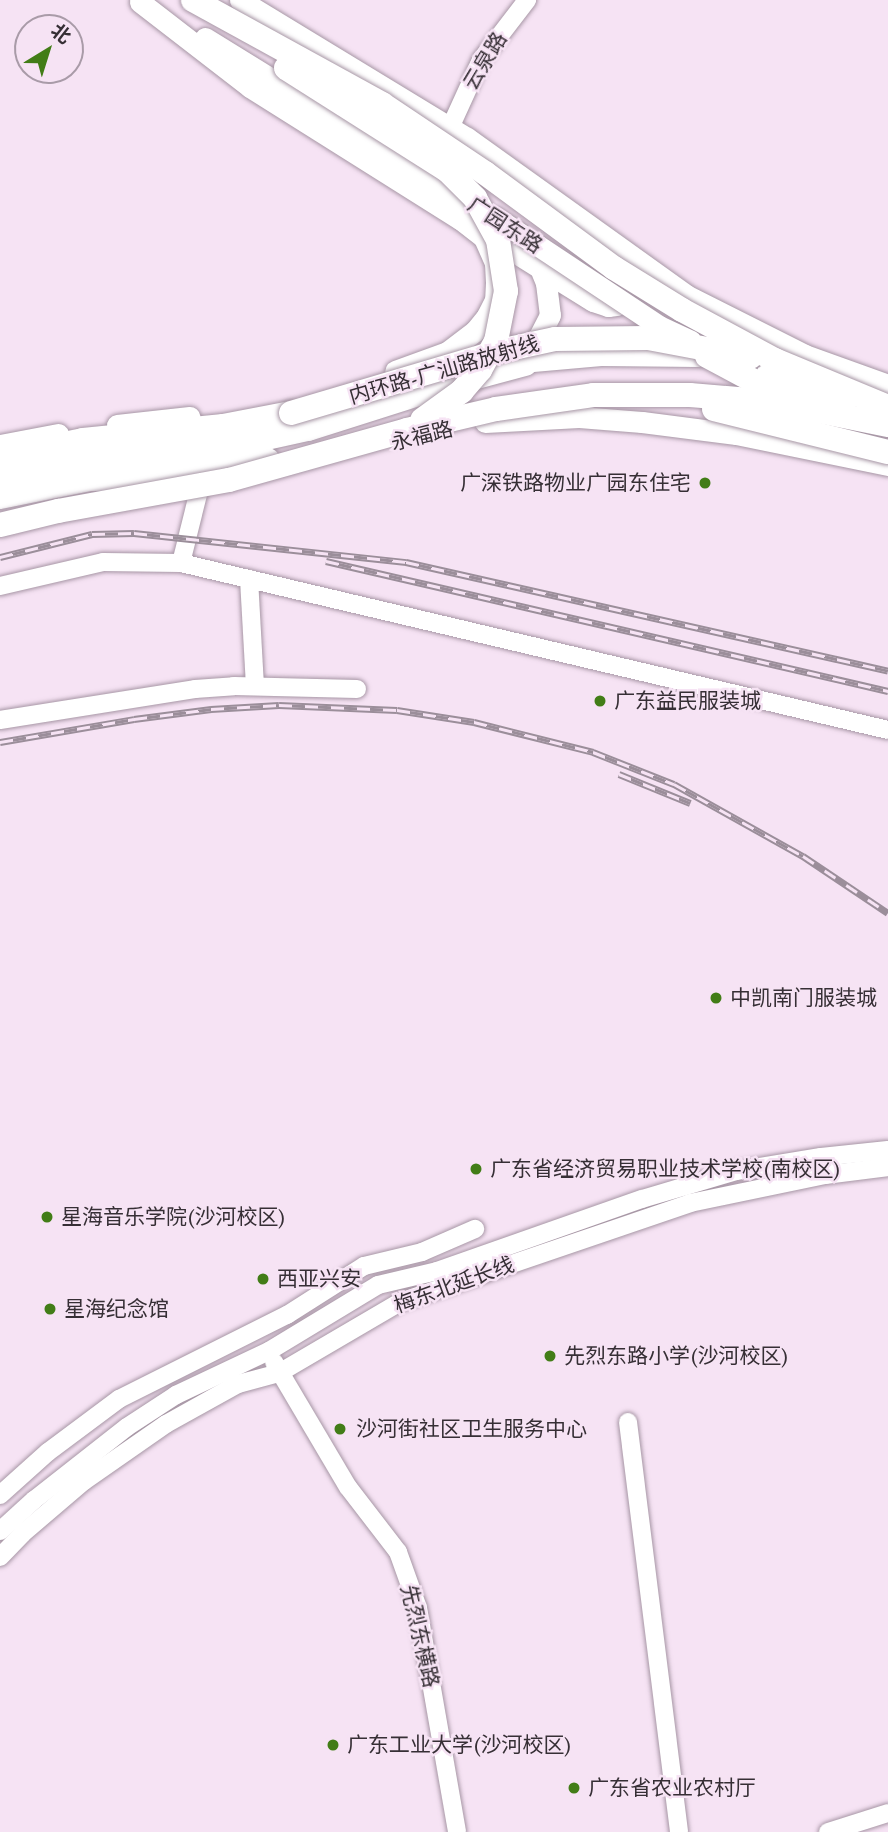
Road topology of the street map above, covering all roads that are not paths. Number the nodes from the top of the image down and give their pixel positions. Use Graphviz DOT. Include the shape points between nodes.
graph roads {
  1 [pos="182,0"];
  2 [pos="193,0"];
  3 [pos="240,0"];
  4 [pos="527,0"];
  5 [pos="138,1"];
  6 [pos="290,30"];
  7 [pos="458,133"];
  8 [pos="511,202"];
  9 [pos="460,219"];
  10 [pos="540,268"];
  11 [pos="659,326"];
  12 [pos="424,361"];
  13 [pos="525,364"];
  14 [pos="839,370"];
  15 [pos="888,385"];
  16 [pos="888,391"];
  17 [pos="888,407"];
  18 [pos="888,423"];
  19 [pos="418,426"];
  20 [pos="888,437"];
  21 [pos="0,445"];
  22 [pos="888,452"];
  23 [pos="0,457"];
  24 [pos="888,464"];
  25 [pos="0,478"];
  26 [pos="116,478"];
  27 [pos="200,486"];
  28 [pos="0,498"];
  29 [pos="0,525"];
  30 [pos="181,564"];
  31 [pos="249,579"];
  32 [pos="0,586"];
  33 [pos="255,686"];
  34 [pos="357,689"];
  35 [pos="0,720"];
  36 [pos="888,730"];
  37 [pos="888,1150"];
  38 [pos="888,1167"];
  39 [pos="475,1229"];
  40 [pos="523,1240"];
  41 [pos="530,1257"];
  42 [pos="364,1265"];
  43 [pos="378,1285"];
  44 [pos="270,1351"];
  45 [pos="279,1373"];
  46 [pos="628,1422"];
  47 [pos="0,1494"];
  48 [pos="0,1531"];
  49 [pos="0,1557"];
  50 [pos="888,1813"];
  51 [pos="457,1832"];
  52 [pos="679,1832"];
  53 [pos="828,1832"];
  1 -- 19 [label="highway, bridge" via="440,164 469,189 491,222 505,277 505,303 496,341 462,391"];
  2 -- 17 [label="highway, bridge" via="382,104 614,268 682,310 787,365"];
  3 -- 6 [label="main road"];
  4 -- 7 [label="street, 云泉路" via="481,60"];
  5 -- 9 [label="main road" via="258,93"];
  5 -- 11 [label="main road, 广园东路, bridge" via="285,85"];
  6 -- 7 [label="main road"];
  6 -- 8 [label="main road"];
  7 -- 8 [label="main road"];
  7 -- 14 [label="main road" via="686,295"];
  8 -- 10 [label="main road" via="610,275 625,293 616,305 608,306"];
  9 -- 10 [label="main road"];
  9 -- 12 [label="main road" via="484,238 491,250 495,300 475,331 447,352"];
  10 -- 13 [label="main road" via="550,315"];
  11 -- 18 [label="main road, 广园东路, bridge" via="801,391"];
  11 -- 20 [label="highway, bridge" via="785,397"];
  12 -- 13 [label="main road"];
  12 -- 21 [label="main road" via="287,402"];
  13 -- 14 [label="main road" via="643,354"];
  13 -- 25 [label="highway" via="239,444 59,465"];
  14 -- 15 [label="main road"];
  16 -- 23 [label="highway, 内环路-广汕路放射线, bridge" via="680,342 620,336 555,339 259,420 83,440"];
  18 -- 19 [label="highway, bridge" via="774,402 643,394 517,405"];
  19 -- 22 [label="highway, bridge" via="519,404 616,397 711,408"];
  19 -- 26 [label="highway" via="252,463"];
  19 -- 29 [label="highway, bridge" via="229,480"];
  24 -- 27 [label="main road, 永福路" via="690,427 589,417 529,418 450,428 236,485"];
  26 -- 27 [label="main road, 永福路"];
  26 -- 28 [label="main road, 永福路"];
  27 -- 30 [label="street"];
  30 -- 31 [label="street"];
  30 -- 32 [label="street" via="103,562"];
  31 -- 33 [label="street"];
  31 -- 36 [label="street"];
  33 -- 34 [label="street"];
  33 -- 35 [label="street" via="195,689"];
  37 -- 40 [label="street, 梅东北延长线" via="736,1171"];
  38 -- 41 [label="street, 梅东北延长线" via="690,1203"];
  39 -- 42 [label="street" via="422,1252"];
  40 -- 41 [label="street"];
  40 -- 43 [label="street, 梅东北延长线" via="437,1271"];
  41 -- 45 [label="street, 梅东北延长线" via="400,1302"];
  42 -- 43 [label="street"];
  42 -- 47 [label="street" via="287,1315 119,1399"];
  43 -- 44 [label="street, 梅东北延长线"];
  44 -- 45 [label="street, 先烈东横路"];
  44 -- 48 [label="street, 梅东北延长线" via="177,1395 127,1427"];
  45 -- 49 [label="street, 梅东北延长线" via="238,1384 166,1424 84,1481"];
  45 -- 51 [label="street, 先烈东横路" via="348,1487 398,1552 418,1608"];
  46 -- 52 [label="street"];
  50 -- 53 [label="street"];
}
